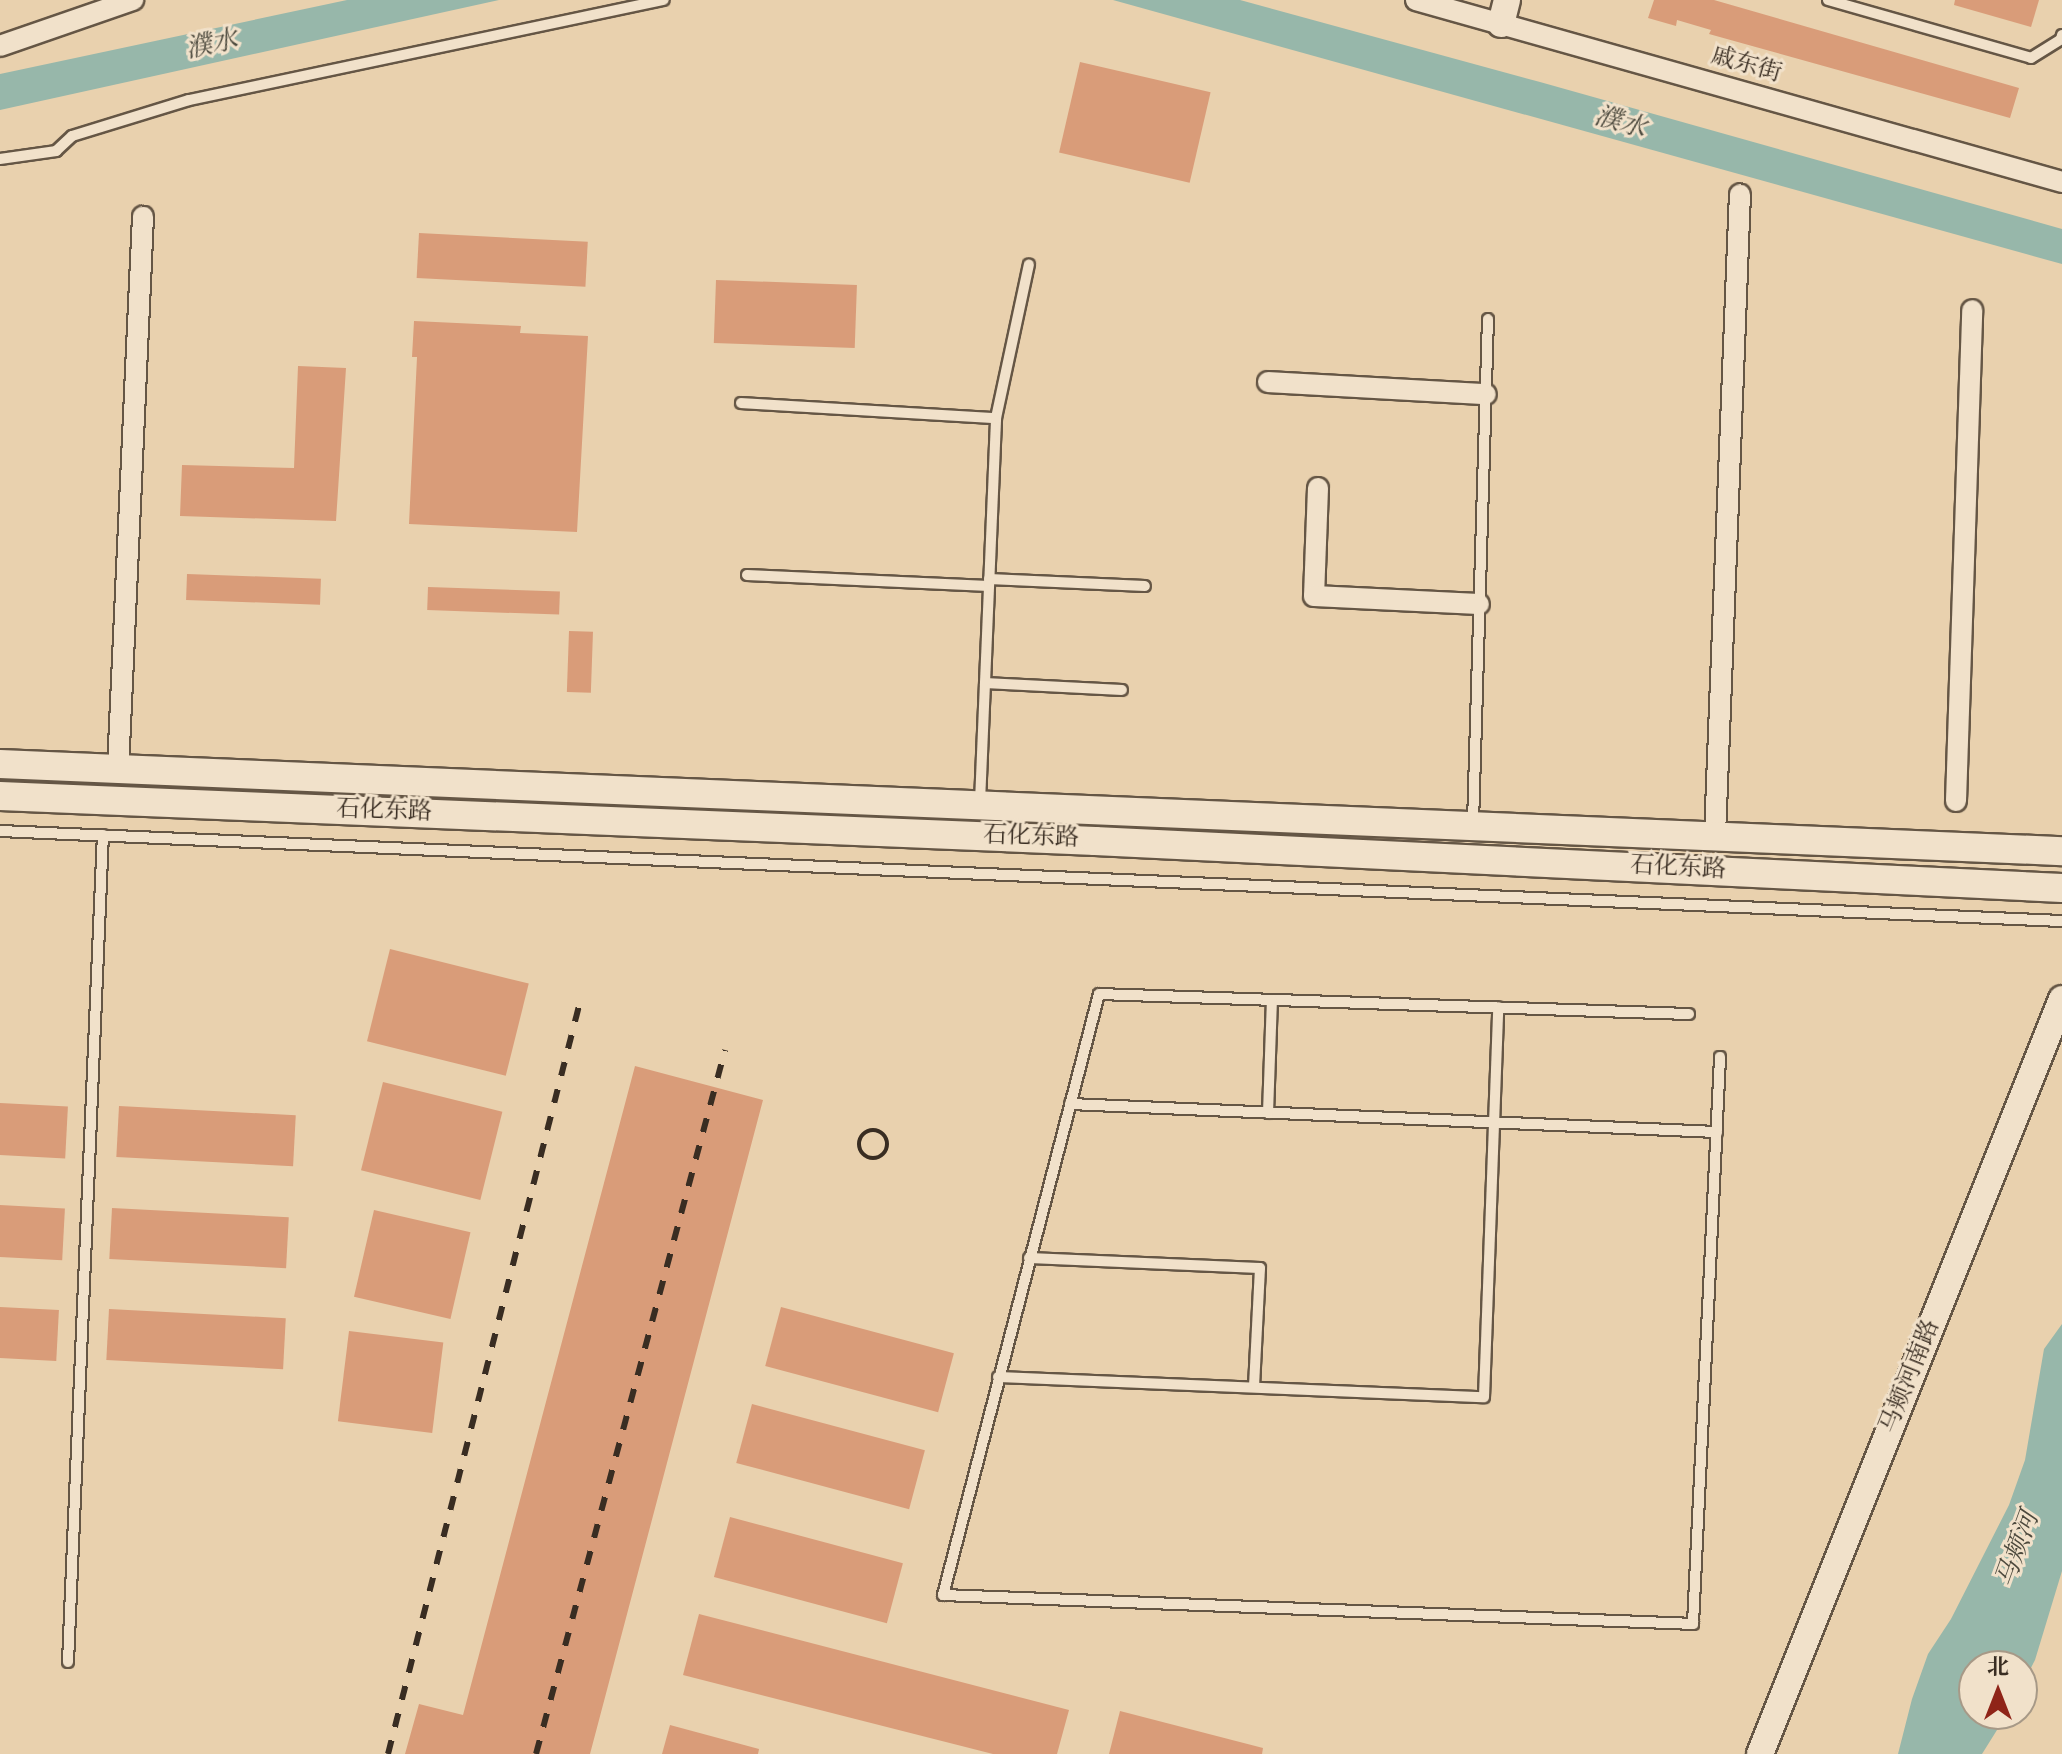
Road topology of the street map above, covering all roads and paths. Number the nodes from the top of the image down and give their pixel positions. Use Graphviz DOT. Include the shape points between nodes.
graph roads {
  1 [pos="133,0"];
  2 [pos="664,0"];
  3 [pos="1416,0"];
  4 [pos="1828,0"];
  5 [pos="1504,12"];
  6 [pos="2062,35"];
  7 [pos="0,46"];
  8 [pos="0,159"];
  9 [pos="2062,182"];
  10 [pos="1740,194"];
  11 [pos="143,217"];
  12 [pos="1029,264"];
  13 [pos="1972,310"];
  14 [pos="1488,319"];
  15 [pos="1268,382"];
  16 [pos="1486,394"];
  17 [pos="741,403"];
  18 [pos="996,418"];
  19 [pos="1318,488"];
  20 [pos="747,575"];
  21 [pos="989,582"];
  22 [pos="1145,586"];
  23 [pos="1479,604"];
  24 [pos="985,683"];
  25 [pos="1122,690"];
  26 [pos="0,764"];
  27 [pos="118,769"];
  28 [pos="0,796"];
  29 [pos="1956,801"];
  30 [pos="980,805"];
  31 [pos="1473,825"];
  32 [pos="0,831"];
  33 [pos="103,835"];
  34 [pos="1715,835"];
  35 [pos="2062,851"];
  36 [pos="2062,888"];
  37 [pos="2062,921"];
  38 [pos="2062,999"];
  39 [pos="1272,1000"];
  40 [pos="1498,1007"];
  41 [pos="1689,1014"];
  42 [pos="1720,1057"];
  43 [pos="1070,1104"];
  44 [pos="1268,1113"];
  45 [pos="1494,1122"];
  46 [pos="1717,1132"];
  47 [pos="887,1148"];
  48 [pos="1029,1258"];
  49 [pos="998,1377"];
  50 [pos="1254,1387"];
  51 [pos="68,1662"];
  52 [pos="1760,1754"];
  1 -- 7 [label="street"];
  2 -- 8 [label="lane" via="189,100 72,136 56,151"];
  3 -- 5 [label="street, 戚东街"];
  4 -- 6 [label="lane" via="2031,58"];
  5 -- 9 [label="street, 戚东街"];
  10 -- 34 [label="street"];
  11 -- 27 [label="street"];
  12 -- 18 [label="lane"];
  13 -- 29 [label="street"];
  14 -- 16 [label="lane"];
  15 -- 16 [label="street"];
  16 -- 23 [label="lane"];
  17 -- 18 [label="lane"];
  18 -- 21 [label="lane"];
  19 -- 23 [label="street" via="1314,596"];
  20 -- 21 [label="lane"];
  21 -- 22 [label="lane"];
  21 -- 24 [label="lane"];
  23 -- 31 [label="lane"];
  24 -- 25 [label="lane"];
  24 -- 30 [label="lane"];
  26 -- 27 [label="main road, 石化东路"];
  27 -- 30 [label="main road, 石化东路"];
  28 -- 36 [label="main road, 石化东路"];
  30 -- 31 [label="main road, 石化东路"];
  31 -- 34 [label="main road, 石化东路"];
  32 -- 33 [label="lane"];
  33 -- 37 [label="lane"];
  33 -- 51 [label="lane"];
  34 -- 35 [label="main road, 石化东路"];
  38 -- 52 [label="street, 马颊河南路"];
  39 -- 40 [label="lane"];
  39 -- 43 [label="lane" via="1099,994"];
  39 -- 44 [label="lane"];
  40 -- 41 [label="lane"];
  40 -- 45 [label="lane"];
  42 -- 46 [label="lane"];
  43 -- 44 [label="lane"];
  43 -- 48 [label="lane"];
  44 -- 45 [label="lane"];
  45 -- 46 [label="lane"];
  45 -- 50 [label="lane" via="1484,1397"];
  46 -- 49 [label="lane" via="1693,1624 943,1595"];
  47 -- 47 [label="path" via="885,1136 874,1130 860,1141 867,1157 879,1157"];
  48 -- 49 [label="lane"];
  48 -- 50 [label="lane" via="1260,1268"];
  49 -- 50 [label="lane"];
}
